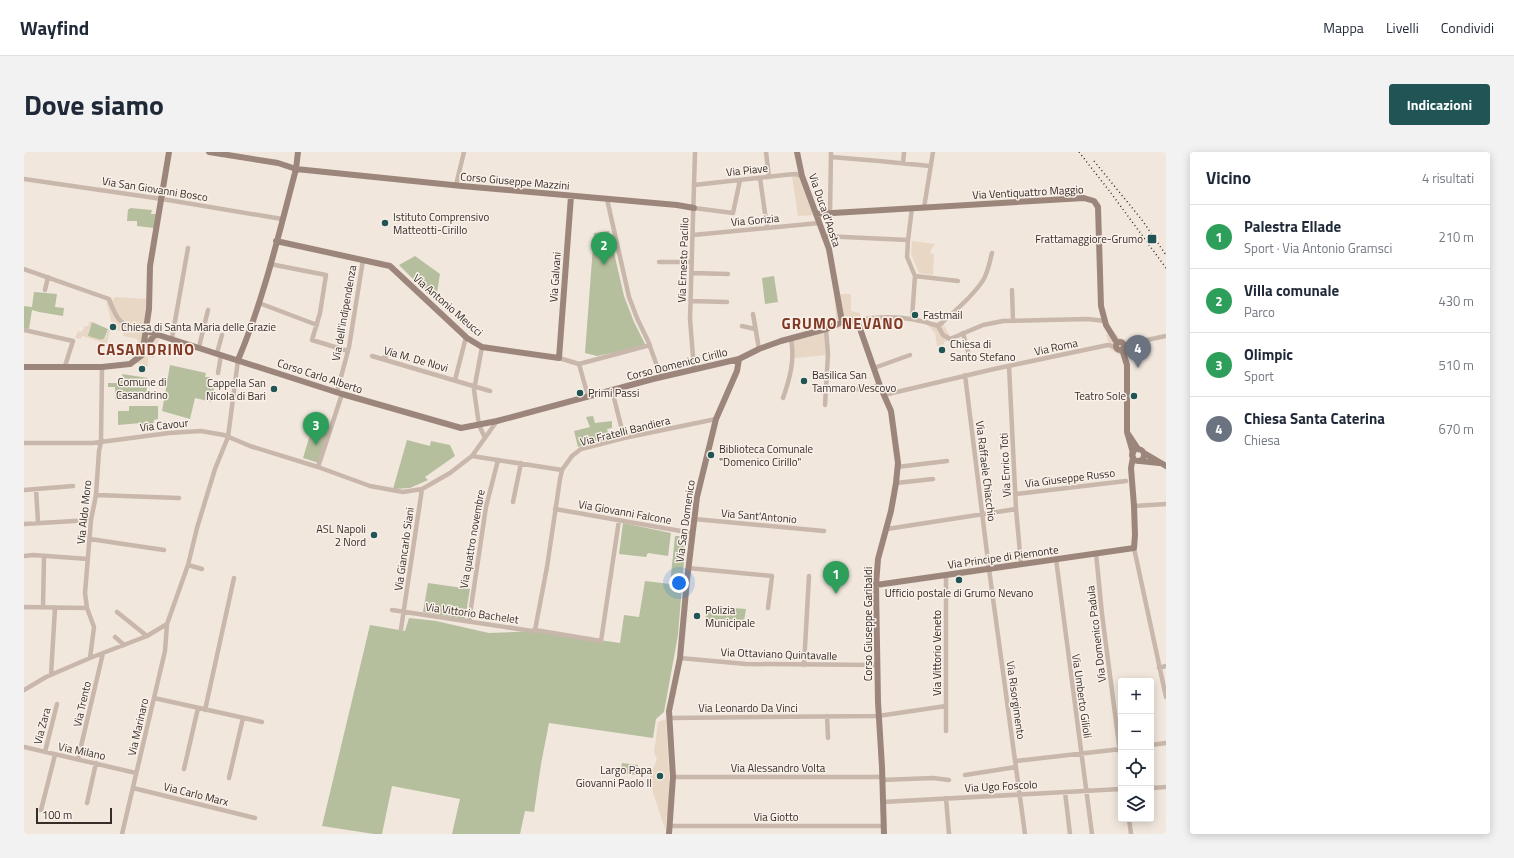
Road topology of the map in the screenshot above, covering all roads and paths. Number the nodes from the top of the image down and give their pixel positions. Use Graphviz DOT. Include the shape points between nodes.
graph roads {
  1 [pos="169,152"];
  2 [pos="209,152"];
  3 [pos="298,152"];
  4 [pos="464,152"];
  5 [pos="695,152"];
  6 [pos="766,152"];
  7 [pos="797,152"];
  8 [pos="904,152"];
  9 [pos="933,152"];
  10 [pos="831,155"];
  11 [pos="903,163"];
  12 [pos="930,166"];
  13 [pos="296,169"];
  14 [pos="802,176"];
  15 [pos="769,177"];
  16 [pos="760,178"];
  17 [pos="24,179"];
  18 [pos="740,180"];
  19 [pos="456,185"];
  20 [pos="694,185"];
  21 [pos="571,196"];
  22 [pos="162,199"];
  23 [pos="607,199"];
  24 [pos="694,208"];
  25 [pos="912,208"];
  26 [pos="924,208"];
  27 [pos="830,213"];
  28 [pos="816,214"];
  29 [pos="282,219"];
  30 [pos="819,223"];
  31 [pos="767,227"];
  32 [pos="693,235"];
  33 [pos="823,236"];
  34 [pos="908,240"];
  35 [pos="276,242"];
  36 [pos="188,248"];
  37 [pos="992,253"];
  38 [pos="363,260"];
  39 [pos="659,262"];
  40 [pos="692,262"];
  41 [pos="270,264"];
  42 [pos="24,269"];
  43 [pos="692,273"];
  44 [pos="728,274"];
  45 [pos="915,276"];
  46 [pos="48,277"];
  47 [pos="958,281"];
  48 [pos="45,290"];
  49 [pos="1012,290"];
  50 [pos="691,301"];
  51 [pos="727,302"];
  52 [pos="259,303"];
  53 [pos="208,310"];
  54 [pos="754,314"];
  55 [pos="912,318"];
  56 [pos="854,321"];
  57 [pos="1013,321"];
  58 [pos="1105,321"];
  59 [pos="839,323"];
  60 [pos="317,325"];
  61 [pos="742,326"];
  62 [pos="938,326"];
  63 [pos="755,329"];
  64 [pos="826,329"];
  65 [pos="24,330"];
  66 [pos="146,331"];
  67 [pos="156,333"];
  68 [pos="963,333"];
  69 [pos="222,335"];
  70 [pos="1166,336"];
  71 [pos="466,337"];
  72 [pos="172,338"];
  73 [pos="791,338"];
  74 [pos="650,346"];
  75 [pos="1120,346"];
  76 [pos="199,347"];
  77 [pos="482,347"];
  78 [pos="144,349"];
  79 [pos="759,349"];
  80 [pos="348,351"];
  81 [pos="393,351"];
  82 [pos="219,354"];
  83 [pos="910,355"];
  84 [pos="372,356"];
  85 [pos="559,358"];
  86 [pos="382,359"];
  87 [pos="740,359"];
  88 [pos="970,359"];
  89 [pos="238,360"];
  90 [pos="579,364"];
  91 [pos="65,366"];
  92 [pos="1009,366"];
  93 [pos="24,367"];
  94 [pos="102,367"];
  95 [pos="874,368"];
  96 [pos="694,369"];
  97 [pos="218,373"];
  98 [pos="965,375"];
  99 [pos="661,377"];
  100 [pos="455,380"];
  101 [pos="474,386"];
  102 [pos="880,386"];
  103 [pos="826,388"];
  104 [pos="612,390"];
  105 [pos="490,391"];
  106 [pos="339,393"];
  107 [pos="884,395"];
  108 [pos="588,396"];
  109 [pos="783,398"];
  110 [pos="825,404"];
  111 [pos="498,420"];
  112 [pos="716,420"];
  113 [pos="479,425"];
  114 [pos="1127,432"];
  115 [pos="228,437"];
  116 [pos="485,438"];
  117 [pos="624,438"];
  118 [pos="101,442"];
  119 [pos="24,443"];
  120 [pos="1138,449"];
  121 [pos="1144,453"];
  122 [pos="472,456"];
  123 [pos="1136,458"];
  124 [pos="498,460"];
  125 [pos="947,461"];
  126 [pos="521,463"];
  127 [pos="1164,465"];
  128 [pos="897,467"];
  129 [pos="318,468"];
  130 [pos="562,470"];
  131 [pos="933,479"];
  132 [pos="1126,481"];
  133 [pos="896,483"];
  134 [pos="73,486"];
  135 [pos="36,489"];
  136 [pos="422,489"];
  137 [pos="24,490"];
  138 [pos="1016,494"];
  139 [pos="96,495"];
  140 [pos="179,498"];
  141 [pos="513,502"];
  142 [pos="1166,504"];
  143 [pos="1134,506"];
  144 [pos="554,509"];
  145 [pos="1016,509"];
  146 [pos="983,515"];
  147 [pos="694,519"];
  148 [pos="92,520"];
  149 [pos="619,520"];
  150 [pos="38,522"];
  151 [pos="24,524"];
  152 [pos="887,529"];
  153 [pos="824,531"];
  154 [pos="692,533"];
  155 [pos="90,539"];
  156 [pos="1134,548"];
  157 [pos="164,550"];
  158 [pos="1096,553"];
  159 [pos="24,556"];
  160 [pos="44,557"];
  161 [pos="88,559"];
  162 [pos="1056,560"];
  163 [pos="1021,564"];
  164 [pos="188,565"];
  165 [pos="688,568"];
  166 [pos="202,569"];
  167 [pos="989,569"];
  168 [pos="946,575"];
  169 [pos="809,576"];
  170 [pos="234,578"];
  171 [pos="876,585"];
  172 [pos="24,606"];
  173 [pos="42,607"];
  174 [pos="55,608"];
  175 [pos="87,608"];
  176 [pos="768,608"];
  177 [pos="392,610"];
  178 [pos="117,612"];
  179 [pos="403,612"];
  180 [pos="469,621"];
  181 [pos="167,624"];
  182 [pos="401,629"];
  183 [pos="536,629"];
  184 [pos="147,636"];
  185 [pos="115,637"];
  186 [pos="124,645"];
  187 [pos="103,653"];
  188 [pos="90,658"];
  189 [pos="682,658"];
  190 [pos="804,665"];
  191 [pos="878,665"];
  192 [pos="1166,666"];
  193 [pos="1159,668"];
  194 [pos="51,675"];
  195 [pos="24,690"];
  196 [pos="1166,695"];
  197 [pos="154,698"];
  198 [pos="58,704"];
  199 [pos="946,706"];
  200 [pos="198,708"];
  201 [pos="205,710"];
  202 [pos="827,716"];
  203 [pos="877,716"];
  204 [pos="243,718"];
  205 [pos="669,718"];
  206 [pos="262,722"];
  207 [pos="946,731"];
  208 [pos="1118,734"];
  209 [pos="828,738"];
  210 [pos="1166,743"];
  211 [pos="1154,745"];
  212 [pos="24,747"];
  213 [pos="1118,749"];
  214 [pos="45,752"];
  215 [pos="55,754"];
  216 [pos="1081,754"];
  217 [pos="78,759"];
  218 [pos="1016,761"];
  219 [pos="96,763"];
  220 [pos="1016,767"];
  221 [pos="184,769"];
  222 [pos="136,773"];
  223 [pos="965,775"];
  224 [pos="673,777"];
  225 [pos="229,778"];
  226 [pos="882,778"];
  227 [pos="949,780"];
  228 [pos="1166,787"];
  229 [pos="133,788"];
  230 [pos="1154,788"];
  231 [pos="1118,789"];
  232 [pos="1065,792"];
  233 [pos="1086,792"];
  234 [pos="1020,794"];
  235 [pos="946,798"];
  236 [pos="883,802"];
  237 [pos="87,803"];
  238 [pos="41,810"];
  239 [pos="255,818"];
  240 [pos="1129,822"];
  241 [pos="670,826"];
  242 [pos="883,826"];
  243 [pos="122,834"];
  244 [pos="669,834"];
  245 [pos="884,834"];
  246 [pos="949,834"];
  247 [pos="1025,834"];
  248 [pos="1070,834"];
  249 [pos="1092,834"];
  250 [pos="1131,834"];
  1 -- 22 [label="street"];
  2 -- 13 [label="street, Corso Giuseppe Mazzini"];
  3 -- 13 [label="street"];
  4 -- 19 [label="street"];
  5 -- 20 [label="street, Via Ernesto Pacilio"];
  6 -- 15 [label="street"];
  7 -- 14 [label="street, Via Duca d'Aosta"];
  8 -- 11 [label="street"];
  9 -- 12 [label="street"];
  10 -- 11 [label="street"];
  10 -- 27 [label="street"];
  11 -- 12 [label="street"];
  12 -- 26 [label="street"];
  13 -- 19 [label="street, Corso Giuseppe Mazzini"];
  13 -- 29 [label="street"];
  14 -- 15 [label="street, Via Piave" via="796,174"];
  14 -- 28 [label="street, Via Duca d'Aosta"];
  15 -- 16 [label="street, Via Piave"];
  16 -- 18 [label="street, Via Piave"];
  16 -- 31 [label="street"];
  17 -- 22 [label="street, Via San Giovanni Bosco"];
  18 -- 20 [label="street, Via Piave"];
  18 -- 24 [label="street, Corso Giuseppe Mazzini" via="732,213"];
  19 -- 21 [label="street, Corso Giuseppe Mazzini"];
  20 -- 24 [label="street, Via Ernesto Pacilio"];
  21 -- 23 [label="street, Corso Giuseppe Mazzini"];
  21 -- 85 [label="street, Via Galvani"];
  22 -- 29 [label="street, Via San Giovanni Bosco"];
  22 -- 66 [label="street" via="150,266"];
  23 -- 24 [label="street, Corso Giuseppe Mazzini"];
  23 -- 74 [label="street" via="629,297"];
  24 -- 32 [label="street, Via Ernesto Pacilio"];
  25 -- 26 [label="street, Via Ventiquattro Maggio"];
  25 -- 27 [label="street, Via Ventiquattro Maggio"];
  25 -- 34 [label="street"];
  26 -- 58 [label="street, Via Ventiquattro Maggio" via="1084,198 1094,201 1098,206 1101,306"];
  27 -- 28 [label="street, Via Ventiquattro Maggio"];
  28 -- 30 [label="street, Via Duca d'Aosta"];
  29 -- 35 [label="street"];
  30 -- 31 [label="street, Via Gorizia"];
  30 -- 33 [label="street, Via Duca d'Aosta"];
  31 -- 32 [label="street, Via Gorizia"];
  32 -- 40 [label="street, Via Ernesto Pacilio"];
  33 -- 34 [label="street"];
  33 -- 59 [label="street, Via Duca d'Aosta" via="829,249"];
  34 -- 45 [label="street" via="907,257"];
  35 -- 38 [label="street, Via Antonio Meucci"];
  35 -- 41 [label="street"];
  36 -- 72 [label="street"];
  37 -- 62 [label="street" via="981,284"];
  38 -- 71 [label="street, Via Antonio Meucci" via="390,266"];
  38 -- 80 [label="street, Via dell'indipendenza"];
  39 -- 40 [label="street"];
  40 -- 43 [label="street, Via Ernesto Pacilio"];
  41 -- 52 [label="street"];
  41 -- 60 [label="street" via="326,275"];
  42 -- 46 [label="street"];
  43 -- 44 [label="street"];
  43 -- 50 [label="street, Via Ernesto Pacilio"];
  45 -- 47 [label="street"];
  45 -- 55 [label="street"];
  46 -- 48 [label="street"];
  46 -- 66 [label="street" via="109,299 115,316 122,324"];
  49 -- 57 [label="street"];
  50 -- 51 [label="street"];
  50 -- 96 [label="street, Via Ernesto Pacilio"];
  52 -- 60 [label="street"];
  52 -- 89 [label="street"];
  53 -- 76 [label="street"];
  54 -- 63 [label="street"];
  55 -- 56 [label="street" via="874,317"];
  55 -- 62 [label="street"];
  56 -- 59 [label="street, Corso Domenico Cirillo"];
  56 -- 95 [label="street, Corso Giuseppe Garibaldi"];
  57 -- 58 [label="street"];
  57 -- 68 [label="street" via="983,325"];
  58 -- 75 [label="street, Via Ventiquattro Maggio"];
  59 -- 64 [label="street, Corso Domenico Cirillo"];
  60 -- 80 [label="street" via="312,340"];
  61 -- 63 [label="street"];
  62 -- 68 [label="street" via="943,336 950,339"];
  63 -- 79 [label="street"];
  64 -- 73 [label="street, Corso Domenico Cirillo"];
  64 -- 103 [label="street"];
  65 -- 91 [label="street" via="73,340"];
  66 -- 67 [label="street, Corso Carlo Alberto"];
  66 -- 78 [label="street"];
  67 -- 72 [label="street, Corso Carlo Alberto"];
  67 -- 78 [label="street"];
  68 -- 88 [label="street"];
  69 -- 82 [label="street"];
  70 -- 75 [label="street, Via Roma"];
  71 -- 77 [label="street, Via Antonio Meucci"];
  71 -- 100 [label="street, Via M. De Novi"];
  72 -- 76 [label="street, Corso Carlo Alberto"];
  73 -- 79 [label="street, Corso Domenico Cirillo"];
  73 -- 109 [label="street" via="793,365"];
  74 -- 90 [label="street"];
  74 -- 99 [label="street"];
  75 -- 92 [label="street, Via Roma" via="1108,345"];
  75 -- 114 [label="street, Via Ventiquattro Maggio" via="1127,365"];
  76 -- 82 [label="street, Corso Carlo Alberto"];
  77 -- 85 [label="street, Via Antonio Meucci"];
  77 -- 101 [label="street"];
  78 -- 94 [label="street" via="142,355 130,364"];
  79 -- 87 [label="street, Corso Domenico Cirillo"];
  80 -- 106 [label="street, Via dell'indipendenza"];
  81 -- 86 [label="street"];
  82 -- 89 [label="street, Corso Carlo Alberto"];
  82 -- 97 [label="street"];
  83 -- 95 [label="street"];
  84 -- 86 [label="street, Via M. De Novi"];
  85 -- 90 [label="street, Via Antonio Meucci"];
  86 -- 100 [label="street, Via M. De Novi"];
  87 -- 96 [label="street, Corso Domenico Cirillo"];
  87 -- 112 [label="street, Via San Domenico"];
  89 -- 106 [label="street, Corso Carlo Alberto"];
  89 -- 115 [label="street, Via Marinaro"];
  90 -- 108 [label="street"];
  91 -- 93 [label="street"];
  91 -- 94 [label="street"];
  92 -- 98 [label="street, Via Roma"];
  92 -- 138 [label="street, Via Enrico Toti"];
  94 -- 118 [label="street, Via Aldo Moro"];
  95 -- 102 [label="street, Corso Giuseppe Garibaldi"];
  96 -- 99 [label="street, Corso Domenico Cirillo"];
  98 -- 107 [label="street, Via Roma"];
  98 -- 146 [label="street, Via Raffaele Chiacchio"];
  99 -- 104 [label="street, Corso Domenico Cirillo"];
  100 -- 101 [label="street, Via M. De Novi"];
  101 -- 105 [label="street"];
  101 -- 113 [label="street"];
  102 -- 103 [label="street" via="843,390"];
  102 -- 107 [label="street, Corso Giuseppe Garibaldi"];
  103 -- 110 [label="street"];
  104 -- 108 [label="street, Corso Domenico Cirillo"];
  104 -- 117 [label="street"];
  106 -- 113 [label="street, Corso Carlo Alberto" via="455,427"];
  106 -- 129 [label="street, Via dell'indipendenza"];
  107 -- 128 [label="street, Corso Giuseppe Garibaldi" via="891,411"];
  108 -- 111 [label="street, Corso Domenico Cirillo"];
  111 -- 113 [label="street, Corso Carlo Alberto"];
  111 -- 116 [label="street"];
  112 -- 117 [label="street, Via Fratelli Bandiera"];
  112 -- 147 [label="street, Via San Domenico" via="702,471"];
  113 -- 116 [label="street"];
  114 -- 120 [label="street"];
  114 -- 123 [label="street, Via Ventiquattro Maggio"];
  115 -- 118 [label="street, Via Cavour" via="189,431"];
  115 -- 129 [label="street, Via Cavour"];
  115 -- 164 [label="street, Via Marinaro" via="215,469"];
  116 -- 122 [label="street"];
  117 -- 130 [label="street, Via Fratelli Bandiera" via="581,449"];
  118 -- 119 [label="street, Via Cavour"];
  118 -- 139 [label="street, Via Aldo Moro"];
  120 -- 121 [label="street"];
  120 -- 123 [label="street" via="1135,450"];
  121 -- 123 [label="street" via="1143,458"];
  121 -- 127 [label="street"];
  122 -- 124 [label="street"];
  122 -- 136 [label="street" via="450,473"];
  123 -- 127 [label="street"];
  123 -- 143 [label="street" via="1131,468"];
  124 -- 126 [label="street"];
  124 -- 180 [label="street, Via quattro novembre" via="486,507"];
  125 -- 128 [label="street"];
  126 -- 130 [label="street"];
  126 -- 141 [label="street"];
  128 -- 133 [label="street, Corso Giuseppe Garibaldi"];
  129 -- 136 [label="street, Via Cavour" via="382,489 403,492"];
  130 -- 144 [label="street, Via Fratelli Bandiera"];
  131 -- 133 [label="street"];
  132 -- 138 [label="street, Via Giuseppe Russo"];
  133 -- 152 [label="street, Corso Giuseppe Garibaldi"];
  134 -- 135 [label="street"];
  135 -- 137 [label="street"];
  135 -- 150 [label="street"];
  136 -- 179 [label="street, Via Giancarlo Siani"];
  138 -- 145 [label="street, Via Enrico Toti"];
  139 -- 140 [label="street"];
  139 -- 148 [label="street, Via Aldo Moro"];
  142 -- 143 [label="street"];
  143 -- 156 [label="street"];
  144 -- 149 [label="street, Via Giovanni Falcone"];
  144 -- 183 [label="street, Via Fratelli Bandiera"];
  145 -- 146 [label="street"];
  145 -- 163 [label="street, Via Enrico Toti"];
  146 -- 152 [label="street"];
  146 -- 167 [label="street, Via Raffaele Chiacchio"];
  147 -- 153 [label="street, Via Sant'Antonio"];
  147 -- 154 [label="street, Via San Domenico"];
  148 -- 150 [label="street"];
  148 -- 155 [label="street, Via Aldo Moro"];
  149 -- 154 [label="street, Via Giovanni Falcone"];
  149 -- 183 [label="street, Via Vittorio Bachelet" via="601,641"];
  150 -- 151 [label="street"];
  152 -- 171 [label="street, Corso Giuseppe Garibaldi" via="878,558"];
  154 -- 165 [label="street, Via San Domenico"];
  155 -- 157 [label="street"];
  155 -- 161 [label="street, Via Aldo Moro"];
  156 -- 158 [label="street, Via Principe di Piemonte"];
  156 -- 193 [label="street"];
  158 -- 162 [label="street, Via Principe di Piemonte"];
  158 -- 208 [label="street, Via Domenico Padula"];
  159 -- 160 [label="street"];
  160 -- 161 [label="street"];
  160 -- 173 [label="street"];
  161 -- 175 [label="street, Via Aldo Moro" via="85,593"];
  162 -- 163 [label="street, Via Principe di Piemonte"];
  162 -- 216 [label="street, Via Umberto Gilioli"];
  163 -- 167 [label="street, Via Principe di Piemonte"];
  164 -- 166 [label="street"];
  164 -- 181 [label="street, Via Marinaro"];
  165 -- 176 [label="street" via="772,576"];
  165 -- 189 [label="street, Via San Domenico"];
  167 -- 168 [label="street, Via Principe di Piemonte"];
  167 -- 218 [label="street, Via Risorgimento"];
  168 -- 171 [label="street, Via Principe di Piemonte"];
  168 -- 199 [label="street, Via Vittorio Veneto"];
  169 -- 190 [label="street"];
  170 -- 201 [label="street"];
  171 -- 191 [label="street, Corso Giuseppe Garibaldi"];
  172 -- 173 [label="street"];
  173 -- 174 [label="street"];
  174 -- 175 [label="street"];
  174 -- 194 [label="street"];
  175 -- 188 [label="street, Via Aldo Moro" via="94,627"];
  177 -- 179 [label="street, Via Vittorio Bachelet"];
  178 -- 184 [label="street"];
  179 -- 180 [label="street, Via Vittorio Bachelet"];
  179 -- 182 [label="street, Via Giancarlo Siani"];
  180 -- 183 [label="street, Via Vittorio Bachelet" via="532,631"];
  181 -- 184 [label="street"];
  181 -- 197 [label="street, Via Marinaro" via="165,651"];
  184 -- 186 [label="street"];
  185 -- 186 [label="street"];
  186 -- 187 [label="street"];
  187 -- 188 [label="street"];
  187 -- 217 [label="street, Via Trento"];
  188 -- 194 [label="street"];
  189 -- 190 [label="street, Via Ottaviano Quintavalle" via="746,664"];
  189 -- 205 [label="street, Via San Domenico"];
  190 -- 191 [label="street, Via Ottaviano Quintavalle"];
  191 -- 203 [label="street, Corso Giuseppe Garibaldi"];
  192 -- 193 [label="street"];
  193 -- 196 [label="street"];
  194 -- 195 [label="street"];
  197 -- 200 [label="street"];
  197 -- 222 [label="street, Via Marinaro"];
  198 -- 214 [label="street, Via Zara"];
  199 -- 203 [label="street, Via Leonardo Da Vinci"];
  199 -- 207 [label="street, Via Vittorio Veneto"];
  200 -- 201 [label="street"];
  200 -- 221 [label="street"];
  201 -- 204 [label="street"];
  202 -- 203 [label="street, Via Leonardo Da Vinci"];
  202 -- 205 [label="street, Via Leonardo Da Vinci"];
  202 -- 209 [label="street"];
  203 -- 226 [label="street, Corso Giuseppe Garibaldi"];
  204 -- 206 [label="street"];
  204 -- 225 [label="street"];
  205 -- 224 [label="street, Via San Domenico"];
  210 -- 211 [label="street"];
  212 -- 214 [label="street, Via Milano"];
  213 -- 216 [label="street"];
  214 -- 215 [label="street, Via Milano"];
  215 -- 217 [label="street, Via Milano"];
  215 -- 238 [label="street"];
  216 -- 218 [label="street"];
  216 -- 233 [label="street, Via Umberto Gilioli"];
  217 -- 219 [label="street, Via Milano"];
  218 -- 220 [label="street, Via Risorgimento"];
  219 -- 222 [label="street, Via Milano"];
  219 -- 237 [label="street"];
  220 -- 223 [label="street"];
  220 -- 234 [label="street, Via Risorgimento"];
  222 -- 229 [label="street, Via Marinaro"];
  224 -- 226 [label="street, Via Alessandro Volta"];
  224 -- 241 [label="street, Via San Domenico"];
  226 -- 227 [label="street, Via Alessandro Volta"];
  226 -- 236 [label="street, Corso Giuseppe Garibaldi"];
  228 -- 230 [label="street"];
  229 -- 239 [label="street, Via Carlo Marx"];
  229 -- 243 [label="street, Via Marinaro"];
  231 -- 233 [label="street, Via Ugo Foscolo"];
  232 -- 233 [label="street, Via Ugo Foscolo"];
  232 -- 234 [label="street, Via Ugo Foscolo"];
  232 -- 248 [label="street"];
  233 -- 249 [label="street, Via Umberto Gilioli"];
  234 -- 235 [label="street, Via Ugo Foscolo"];
  234 -- 247 [label="street, Via Risorgimento"];
  235 -- 236 [label="street, Via Ugo Foscolo"];
  235 -- 246 [label="street"];
  236 -- 242 [label="street, Corso Giuseppe Garibaldi"];
  240 -- 250 [label="street"];
  241 -- 242 [label="street, Via Giotto"];
  241 -- 244 [label="street, Via San Domenico"];
  242 -- 245 [label="street, Corso Giuseppe Garibaldi"];
}
